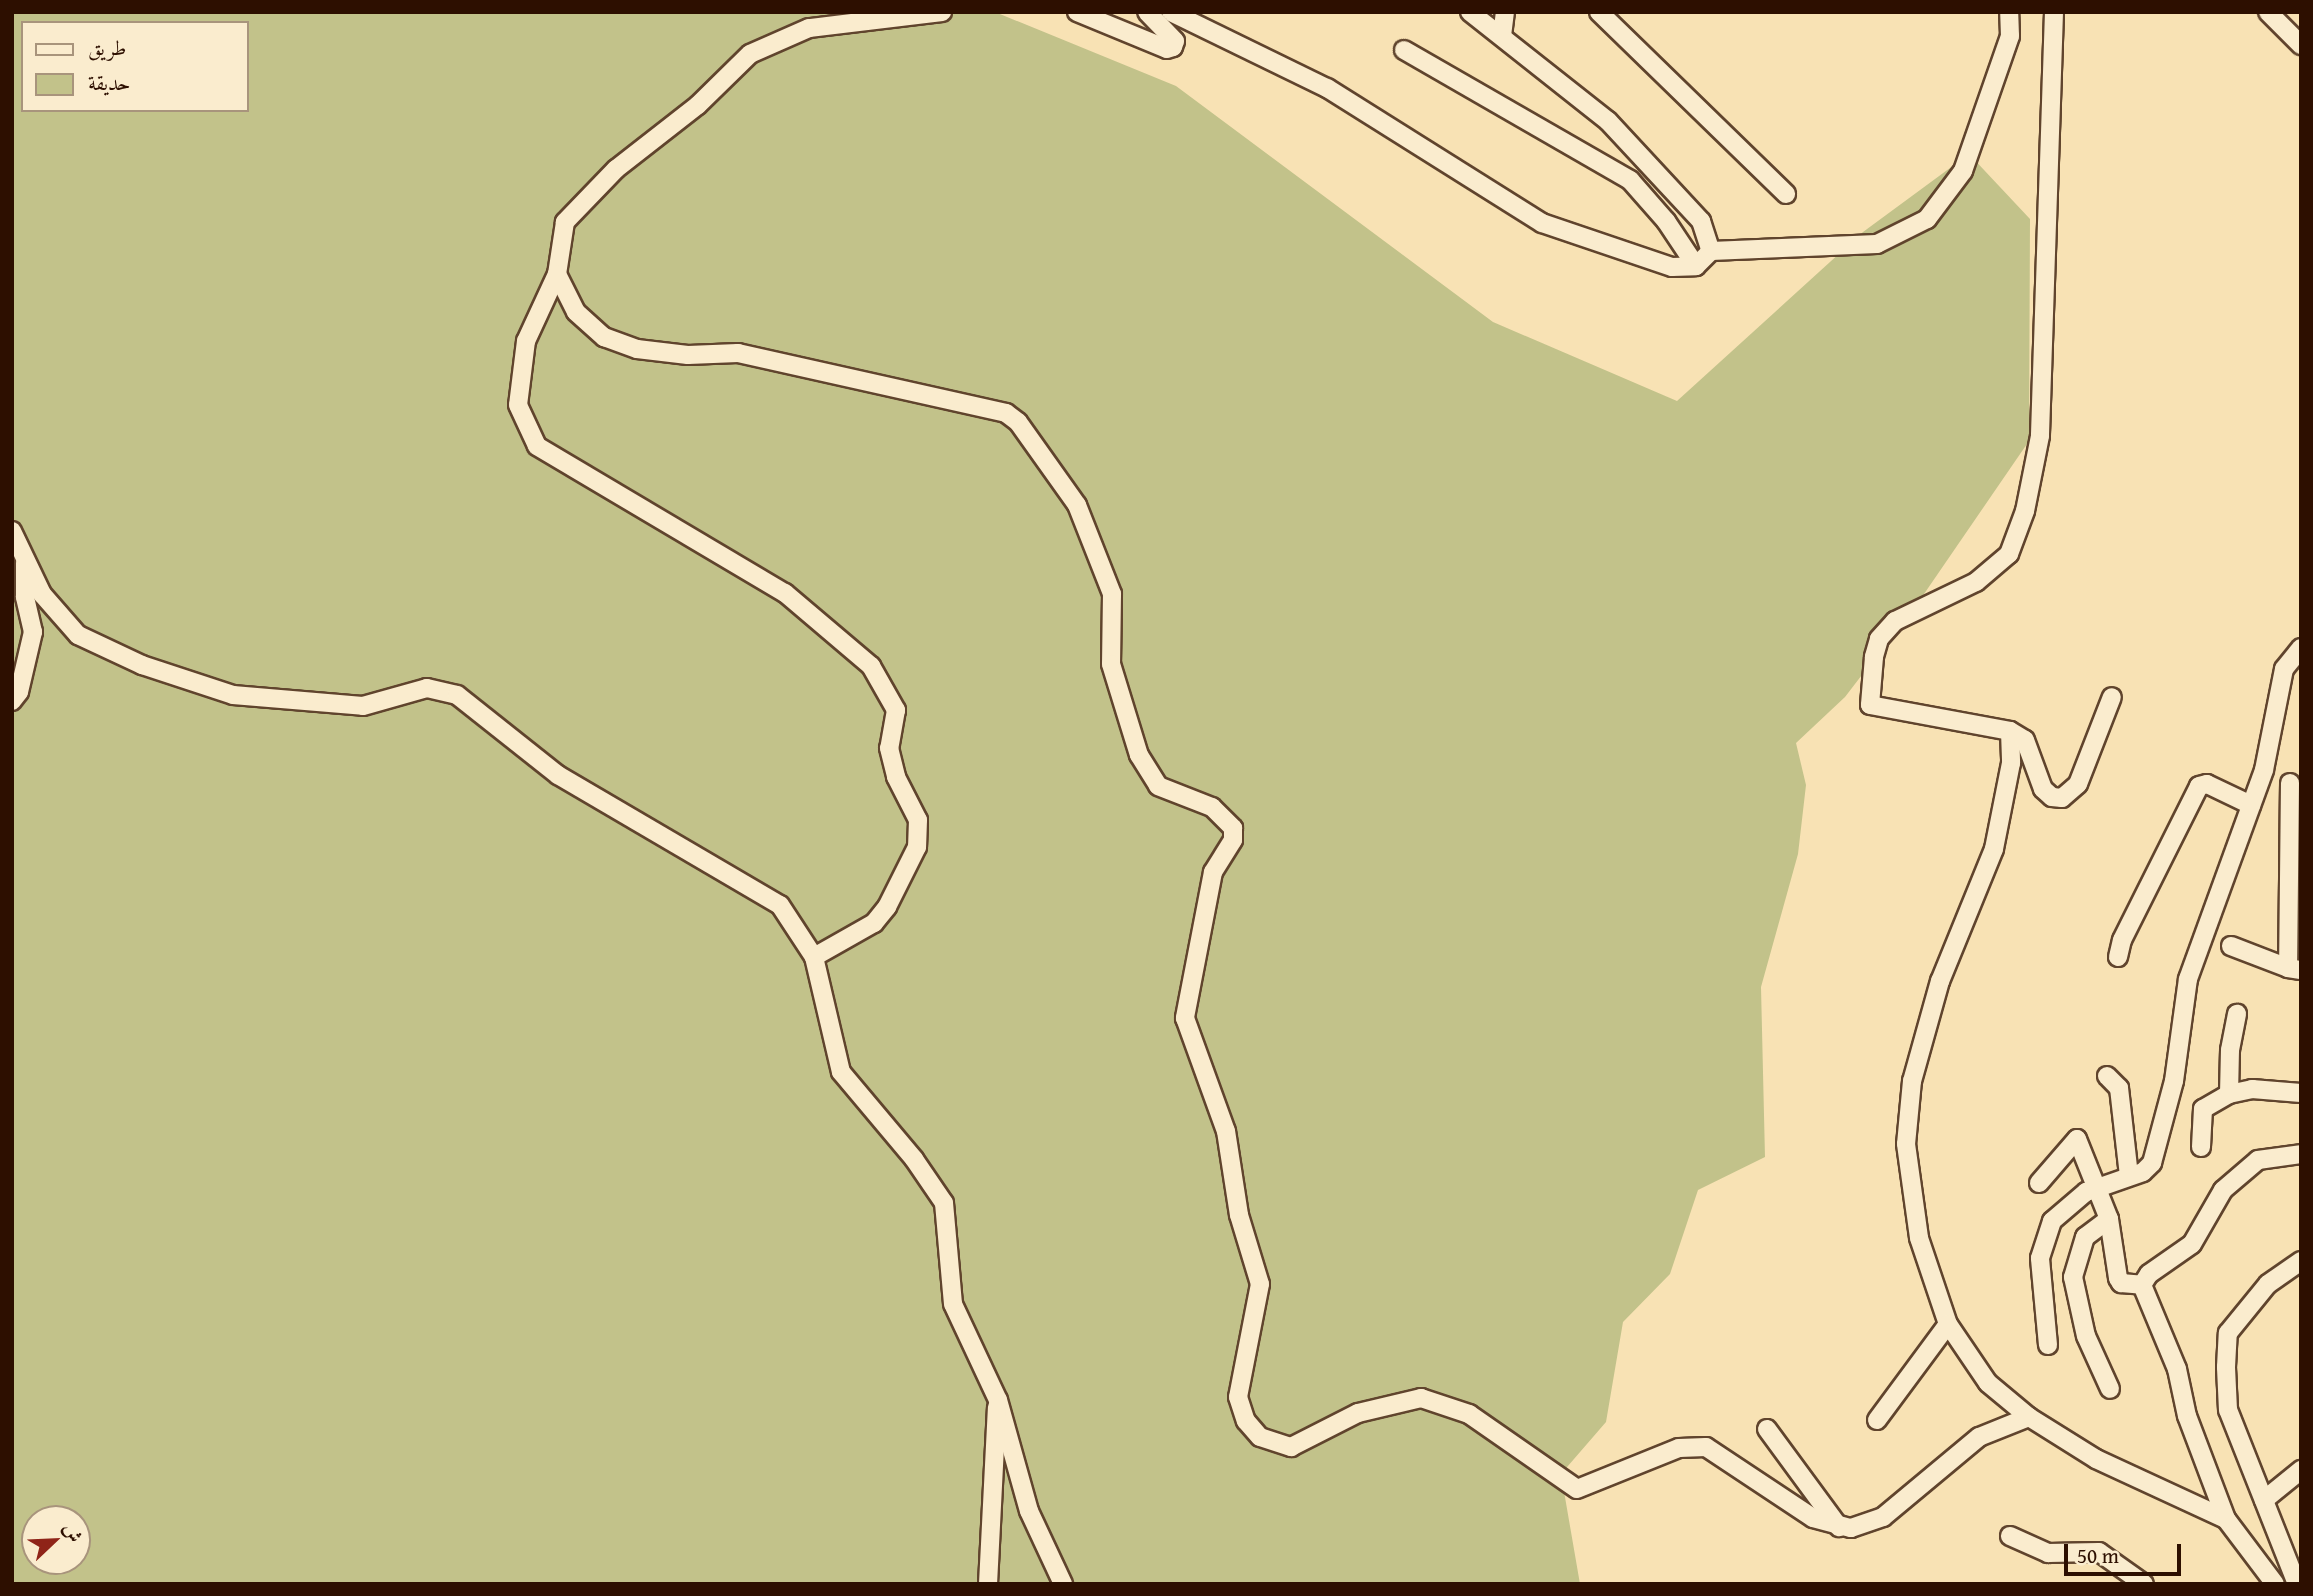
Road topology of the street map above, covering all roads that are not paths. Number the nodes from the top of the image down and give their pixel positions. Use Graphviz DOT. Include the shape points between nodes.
graph roads {
  1 [pos="942,12"];
  2 [pos="1077,12"];
  3 [pos="1147,12"];
  4 [pos="1171,12"];
  5 [pos="1505,12"];
  6 [pos="1599,12"];
  7 [pos="2009,12"];
  8 [pos="2054,12"];
  9 [pos="2268,12"];
  10 [pos="1471,14"];
  11 [pos="1502,36"];
  12 [pos="2301,45"];
  13 [pos="1404,50"];
  14 [pos="1786,194"];
  15 [pos="1711,251"];
  16 [pos="1696,266"];
  17 [pos="557,274"];
  18 [pos="12,531"];
  19 [pos="25,559"];
  20 [pos="2301,648"];
  21 [pos="2112,696"];
  22 [pos="12,701"];
  23 [pos="2010,731"];
  24 [pos="2264,770"];
  25 [pos="2295,785"];
  26 [pos="2251,805"];
  27 [pos="2231,946"];
  28 [pos="814,957"];
  29 [pos="2118,957"];
  30 [pos="2294,969"];
  31 [pos="2237,1014"];
  32 [pos="2107,1076"];
  33 [pos="2301,1093"];
  34 [pos="2229,1094"];
  35 [pos="2201,1147"];
  36 [pos="2301,1154"];
  37 [pos="2129,1176"];
  38 [pos="2039,1183"];
  39 [pos="2099,1186"];
  40 [pos="2109,1219"];
  41 [pos="2301,1261"];
  42 [pos="2142,1285"];
  43 [pos="1948,1324"];
  44 [pos="2049,1345"];
  45 [pos="2110,1389"];
  46 [pos="998,1400"];
  47 [pos="2029,1417"];
  48 [pos="1877,1420"];
  49 [pos="1766,1429"];
  50 [pos="2301,1469"];
  51 [pos="2264,1500"];
  52 [pos="2226,1519"];
  53 [pos="1839,1527"];
  54 [pos="2010,1536"];
  55 [pos="2296,1572"];
  56 [pos="988,1584"];
  57 [pos="1063,1584"];
  58 [pos="2144,1584"];
  59 [pos="2275,1584"];
  1 -- 17 [label="street" via="809,27 750,54 698,105 616,169 565,222"];
  2 -- 3 [label="street" via="1167,49 1173,47 1175,41"];
  4 -- 16 [label="street" via="1327,88 1542,223 1672,267"];
  5 -- 11 [label="street"];
  6 -- 14 [label="street"];
  7 -- 15 [label="street" via="2010,36 1963,171 1927,219 1877,244"];
  8 -- 23 [label="street" via="2040,436 2025,510 2008,554 1976,582 1895,621 1880,639 1870,705"];
  9 -- 12 [label="street"];
  10 -- 11 [label="street"];
  11 -- 15 [label="street" via="1608,121 1701,220"];
  13 -- 16 [label="street" via="1630,180 1667,222"];
  15 -- 16 [label="street"];
  17 -- 28 [label="street" via="526,341 518,405 537,446 785,593 870,666 896,710 889,748 896,777 918,820 917,846 887,907 874,923"];
  17 -- 53 [label="street" via="576,312 604,337 637,349 688,355 738,353 1006,412 1077,505 1112,594 1111,664 1139,755 1158,786 1212,807 1233,828 1233,840 1213,872 1185,1018 1226,1131 1240,1215 1260,1284 1238,1397 1241,1412 1260,1437 1291,1447 1358,1413 1421,1398 1469,1414 1570,1487 1577,1489 1679,1448 1706,1447 1813,1518"];
  18 -- 19 [label="street"];
  19 -- 22 [label="street" via="25,597 33,632 19,692"];
  19 -- 28 [label="street" via="42,594 78,635 142,665 233,695 363,706 428,688 457,695 558,775 780,905"];
  20 -- 24 [label="street" via="2284,669"];
  21 -- 23 [label="street" via="2078,783 2062,798 2043,789 2025,740"];
  23 -- 43 [label="street" via="2011,763 1994,849 1940,981 1912,1081 1906,1144 1909,1171 1919,1238"];
  24 -- 25 [label="street"];
  24 -- 26 [label="street"];
  25 -- 30 [label="street"];
  26 -- 29 [label="street" via="2207,784 2199,786 2122,940"];
  26 -- 37 [label="street" via="2188,979 2174,1081 2152,1163"];
  27 -- 30 [label="street"];
  28 -- 46 [label="street" via="841,1072 914,1159 944,1203 953,1304"];
  31 -- 34 [label="street"];
  32 -- 37 [label="street" via="2119,1088"];
  33 -- 34 [label="street" via="2252,1089"];
  34 -- 35 [label="street" via="2203,1109"];
  36 -- 42 [label="street" via="2258,1160 2223,1190 2192,1244 2149,1273"];
  37 -- 39 [label="street"];
  38 -- 39 [label="street" via="2077,1139"];
  39 -- 40 [label="street"];
  39 -- 44 [label="street" via="2052,1221 2040,1258"];
  40 -- 42 [label="street" via="2118,1278 2121,1283"];
  40 -- 45 [label="street" via="2085,1237 2073,1277 2086,1336"];
  41 -- 51 [label="street" via="2268,1284 2228,1334 2228,1410"];
  42 -- 52 [label="street" via="2177,1369 2187,1416"];
  43 -- 47 [label="street" via="1988,1383"];
  43 -- 48 [label="street"];
  46 -- 56 [label="street" via="991,1452"];
  46 -- 57 [label="street" via="1029,1511"];
  47 -- 52 [label="street" via="2096,1459"];
  47 -- 53 [label="street" via="1979,1437 1955,1453 1883,1517 1865,1527"];
  49 -- 53 [label="street"];
  50 -- 51 [label="street"];
  51 -- 55 [label="street"];
  52 -- 59 [label="street"];
  54 -- 58 [label="street" via="2049,1553 2099,1552"];
}
